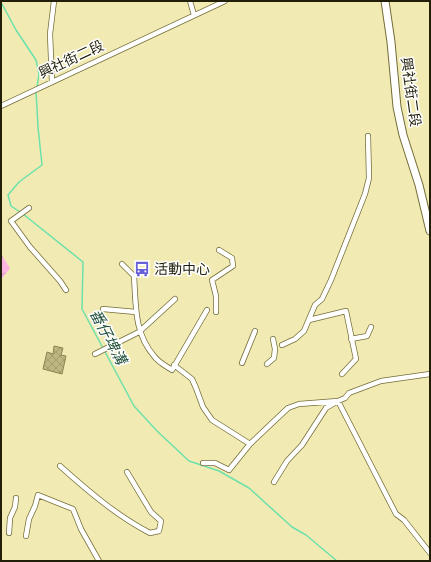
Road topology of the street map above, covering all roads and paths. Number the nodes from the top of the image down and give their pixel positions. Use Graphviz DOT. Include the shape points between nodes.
graph roads {
  1 [pos="54,1"];
  2 [pos="190,1"];
  3 [pos="225,1"];
  4 [pos="385,1"];
  5 [pos="194,15"];
  6 [pos="52,82"];
  7 [pos="1,106"];
  8 [pos="368,136"];
  9 [pos="29,208"];
  10 [pos="430,231"];
  11 [pos="219,250"];
  12 [pos="122,264"];
  13 [pos="66,290"];
  14 [pos="175,299"];
  15 [pos="103,309"];
  16 [pos="207,310"];
  17 [pos="136,312"];
  18 [pos="216,312"];
  19 [pos="309,320"];
  20 [pos="371,327"];
  21 [pos="255,331"];
  22 [pos="139,332"];
  23 [pos="273,339"];
  24 [pos="351,340"];
  25 [pos="282,345"];
  26 [pos="95,354"];
  27 [pos="242,363"];
  28 [pos="266,364"];
  29 [pos="174,365"];
  30 [pos="342,374"];
  31 [pos="430,374"];
  32 [pos="338,401"];
  33 [pos="250,444"];
  34 [pos="203,463"];
  35 [pos="60,466"];
  36 [pos="127,472"];
  37 [pos="274,482"];
  38 [pos="16,498"];
  39 [pos="9,532"];
  40 [pos="26,536"];
  41 [pos="430,553"];
  42 [pos="99,561"];
  1 -- 6 [label="street" via="50,34"];
  2 -- 5 [label="street"];
  3 -- 5 [label="street, 興社街二段"];
  4 -- 10 [label="street, 興社街二段" via="397,107"];
  5 -- 6 [label="street, 興社街二段"];
  6 -- 7 [label="street, 興社街二段"];
  8 -- 19 [label="street" via="369,178 365,194 331,280"];
  9 -- 13 [label="street" via="11,221"];
  11 -- 18 [label="street" via="232,258 234,266 212,280"];
  12 -- 17 [label="street" via="134,276"];
  14 -- 22 [label="street"];
  15 -- 17 [label="street"];
  16 -- 29 [label="street"];
  17 -- 22 [label="street"];
  19 -- 24 [label="street" via="346,311"];
  19 -- 25 [label="street" via="304,331"];
  20 -- 24 [label="street" via="367,336"];
  21 -- 27 [label="street"];
  22 -- 26 [label="street"];
  22 -- 29 [label="street" via="154,357 172,370"];
  23 -- 28 [label="street" via="274,358"];
  24 -- 30 [label="street" via="356,359"];
  29 -- 33 [label="street" via="192,379 203,407 212,420"];
  31 -- 32 [label="street" via="381,381 349,393"];
  32 -- 33 [label="street" via="299,404 288,408"];
  32 -- 37 [label="street" via="326,408 302,445 287,460"];
  32 -- 41 [label="street" via="396,514 404,520"];
  33 -- 34 [label="street" via="229,470 215,463"];
  35 -- 36 [label="street" via="95,496 138,527 150,533 159,531 161,521 151,512"];
  38 -- 39 [label="street"];
  40 -- 42 [label="street" via="38,495 73,509"];
}
